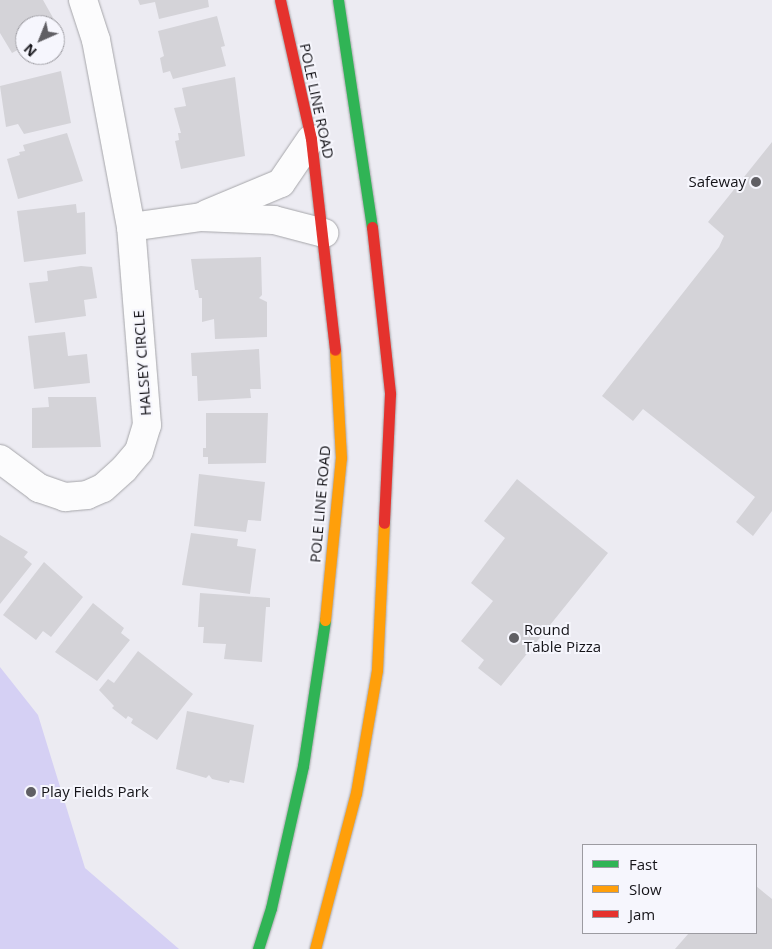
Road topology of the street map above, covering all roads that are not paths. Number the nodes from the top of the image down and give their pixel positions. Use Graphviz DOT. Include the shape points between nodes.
graph roads {
  1 [pos="83,0"];
  2 [pos="280,0"];
  3 [pos="338,0"];
  4 [pos="343,0"];
  5 [pos="342,15"];
  6 [pos="312,139"];
  7 [pos="201,216"];
  8 [pos="131,227"];
  9 [pos="324,233"];
  10 [pos="0,459"];
  11 [pos="258,949"];
  12 [pos="315,949"];
  1 -- 8 [label="street, HALSEY CIRCLE" via="96,40"];
  2 -- 6 [label="main road, POLE LINE ROAD"];
  3 -- 5 [label="main road"];
  4 -- 5 [label="main road"];
  5 -- 12 [label="main road" via="368,193 390,394 377,670 356,793"];
  6 -- 7 [label="street" via="281,183"];
  6 -- 9 [label="main road, POLE LINE ROAD"];
  7 -- 8 [label="street"];
  7 -- 9 [label="street" via="274,220"];
  8 -- 10 [label="street, HALSEY CIRCLE" via="147,425 138,451 103,488 87,495 72,496 39,488"];
  9 -- 11 [label="main road, POLE LINE ROAD" via="334,321 340,468 324,630 303,766 271,908"];
}
